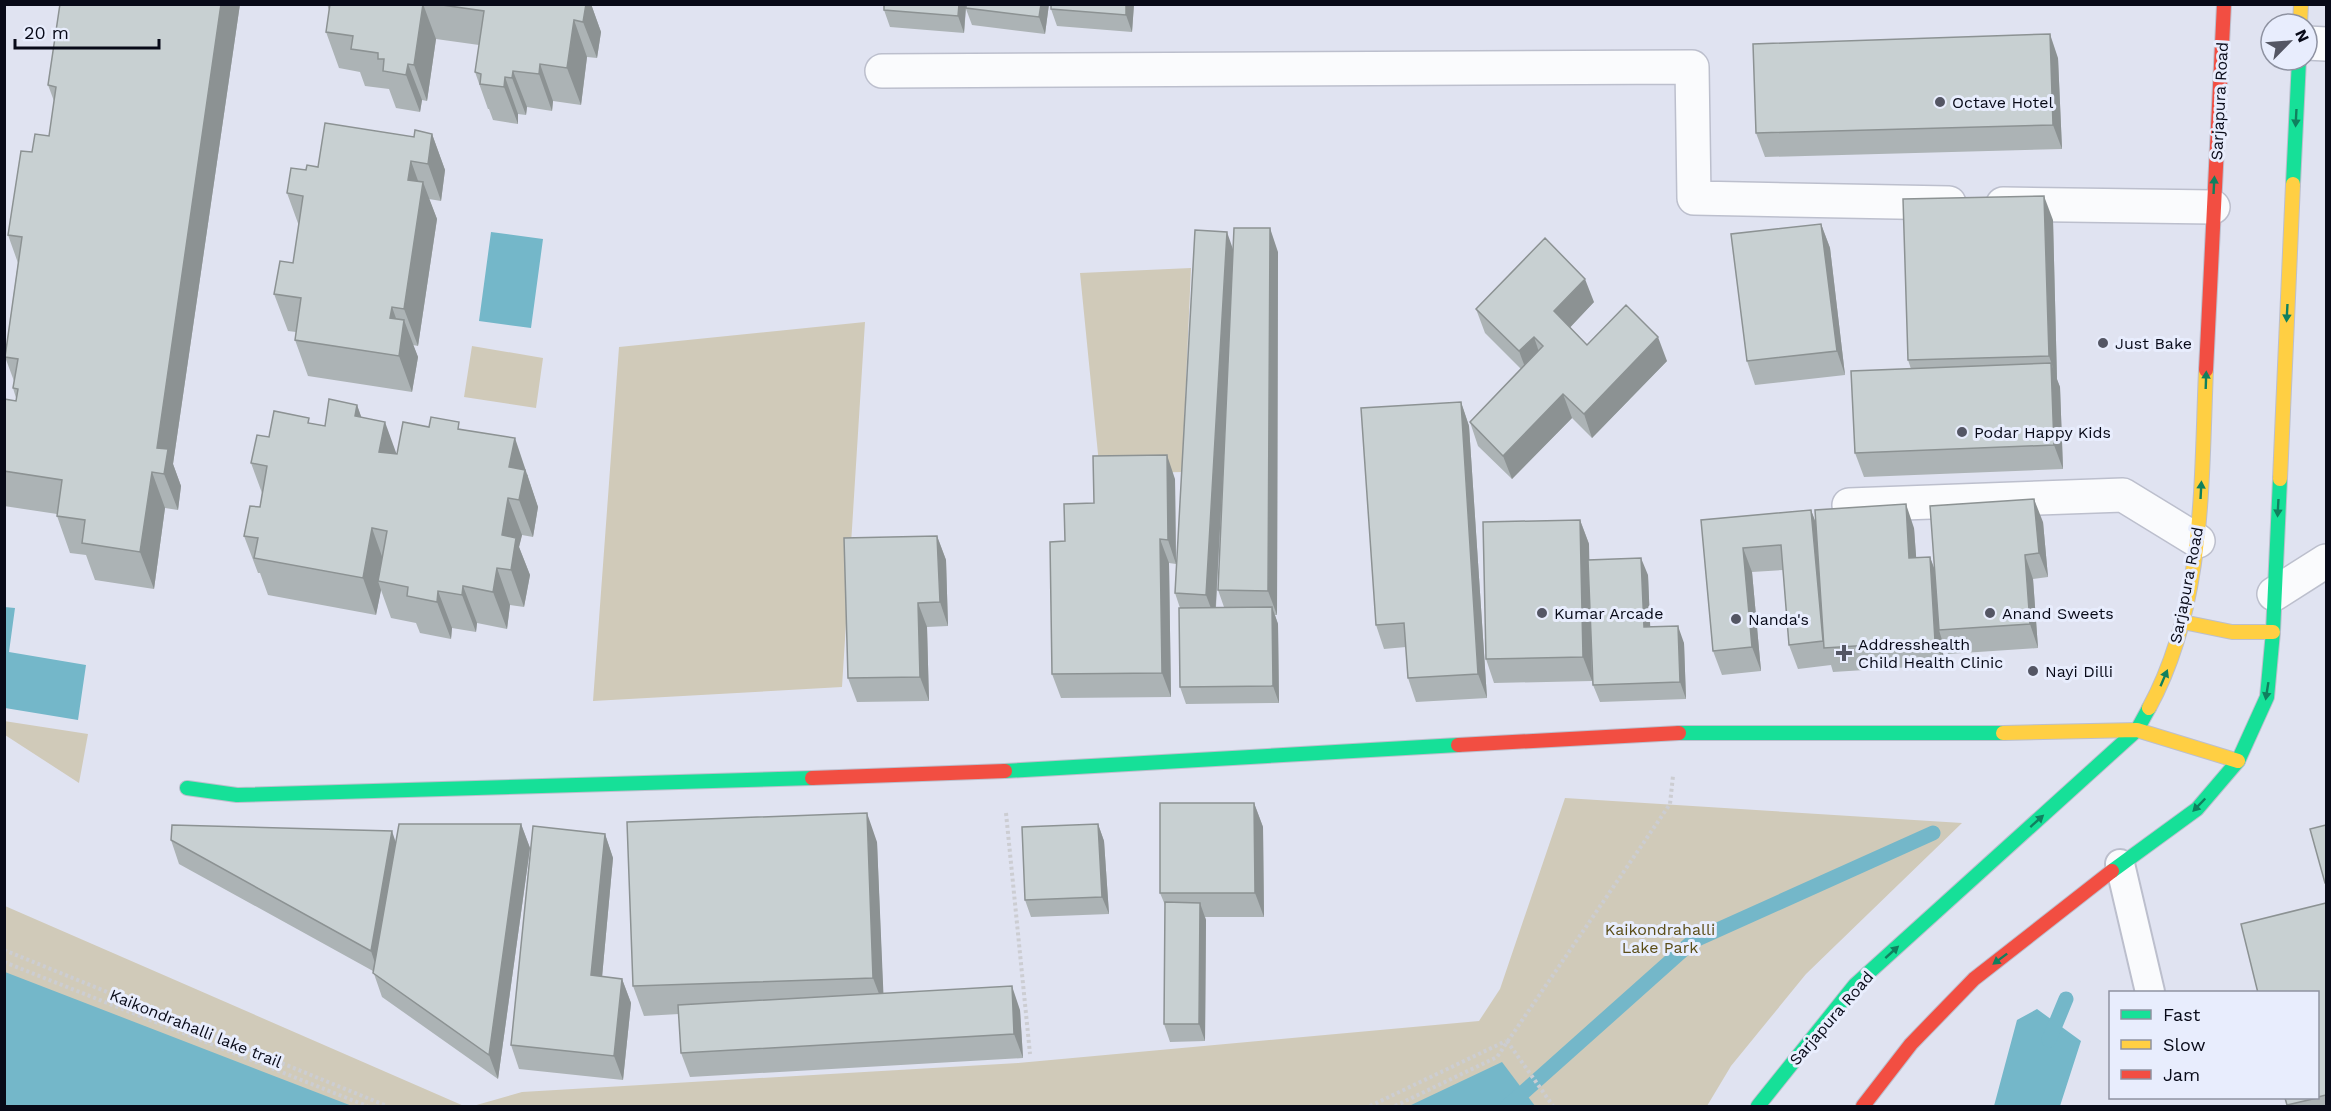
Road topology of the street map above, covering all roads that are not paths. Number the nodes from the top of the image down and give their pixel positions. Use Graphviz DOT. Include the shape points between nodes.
graph roads {
  1 [pos="2224,4"];
  2 [pos="882,71"];
  3 [pos="2298,72"];
  4 [pos="2213,207"];
  5 [pos="1849,505"];
  6 [pos="2198,541"];
  7 [pos="2326,561"];
  8 [pos="2274,594"];
  9 [pos="2182,622"];
  10 [pos="2272,632"];
  11 [pos="2137,730"];
  12 [pos="2238,761"];
  13 [pos="187,788"];
  14 [pos="2120,864"];
  15 [pos="2150,991"];
  16 [pos="1758,1107"];
  17 [pos="1863,1107"];
  4 -- 1 [label="main road, Sarjapura Road, one-way"];
  2 -- 4 [label="street" via="1692,67 1695,198"];
  3 -- 8 [label="main road, one-way"];
  6 -- 4 [label="main road, Sarjapura Road, one-way"];
  5 -- 6 [label="street" via="2122,495"];
  6 -- 9 [label="main road, Sarjapura Road"];
  7 -- 8 [label="street"];
  8 -- 10 [label="main road"];
  9 -- 10 [label="main road" via="2232,632"];
  11 -- 9 [label="main road, Sarjapura Road, one-way" via="2165,678"];
  10 -- 12 [label="main road, one-way" via="2268,697"];
  11 -- 12 [label="main road"];
  11 -- 13 [label="main road" via="1678,733 1002,771 237,795"];
  16 -- 11 [label="main road, Sarjapura Road, one-way" via="1856,985"];
  12 -- 14 [label="main road, one-way" via="2197,809"];
  14 -- 15 [label="lane"];
  14 -- 17 [label="main road, one-way" via="1974,979 1911,1044"];
}
